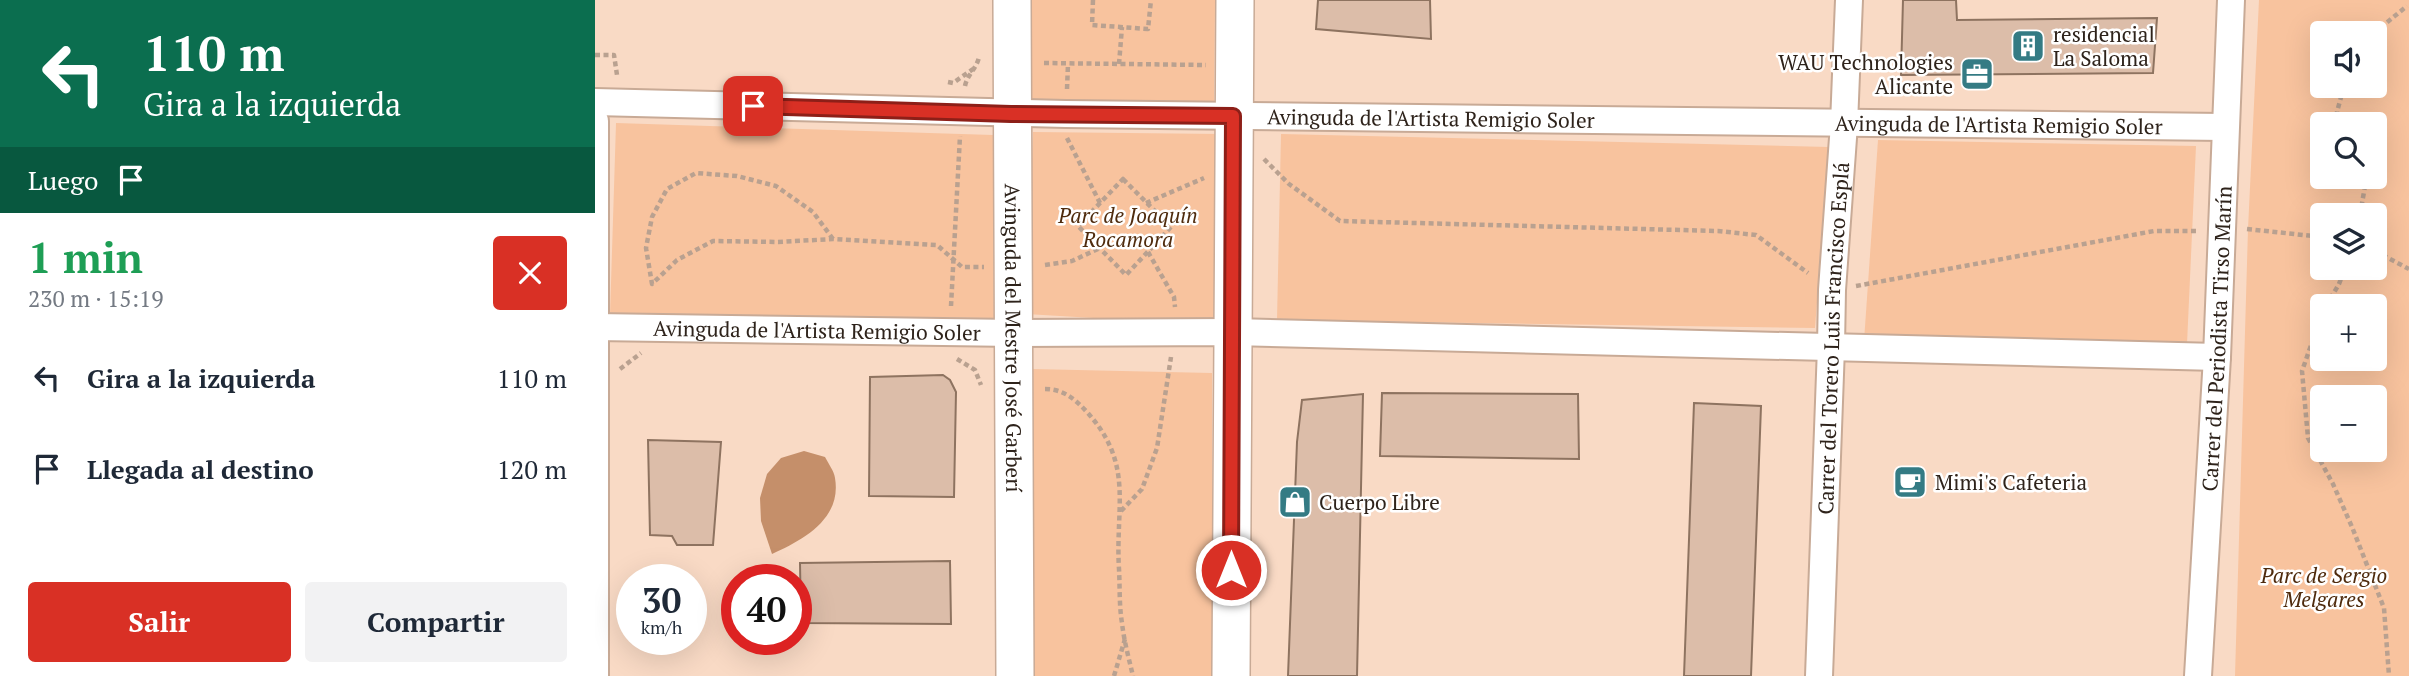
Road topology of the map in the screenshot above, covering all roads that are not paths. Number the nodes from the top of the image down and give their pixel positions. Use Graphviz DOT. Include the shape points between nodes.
graph roads {
  1 [pos="1012,0"];
  2 [pos="1235,0"];
  3 [pos="1849,0"];
  4 [pos="2231,0"];
  5 [pos="595,102"];
  6 [pos="1011,114"];
  7 [pos="1233,116"];
  8 [pos="595,121"];
  9 [pos="1844,124"];
  10 [pos="2224,127"];
  11 [pos="595,327"];
  12 [pos="1233,332"];
  13 [pos="1015,333"];
  14 [pos="1832,347"];
  15 [pos="2217,358"];
  16 [pos="595,676"];
  17 [pos="1015,676"];
  18 [pos="1231,676"];
  19 [pos="1819,676"];
  20 [pos="2198,676"];
  1 -- 6 [label="street, Avinguda del Mestre José Garberí" via="989,63"];
  2 -- 7 [label="street"];
  3 -- 9 [label="street, Carrer del Torero Luis Francisco Esplá"];
  4 -- 10 [label="street, Carrer del Periodista Tirso Marín"];
  5 -- 6 [label="street, Avinguda de l'Artista Remigio Soler"];
  6 -- 7 [label="street, Avinguda de l'Artista Remigio Soler"];
  6 -- 13 [label="street, Avinguda del Mestre José Garberí"];
  7 -- 9 [label="street, Avinguda de l'Artista Remigio Soler"];
  7 -- 12 [label="street"];
  8 -- 11 [label="street"];
  9 -- 10 [label="street, Avinguda de l'Artista Remigio Soler"];
  9 -- 14 [label="street, Carrer del Torero Luis Francisco Esplá"];
  10 -- 15 [label="street, Carrer del Periodista Tirso Marín"];
  11 -- 13 [label="street, Avinguda de l'Artista Remigio Soler"];
  11 -- 16 [label="street"];
  12 -- 13 [label="street, Avinguda de l'Artista Remigio Soler"];
  12 -- 14 [label="street, Avinguda de l'Artista Remigio Soler"];
  12 -- 18 [label="street"];
  13 -- 17 [label="street, Avinguda del Mestre José Garberí"];
  14 -- 15 [label="street, Avinguda de l'Artista Remigio Soler"];
  14 -- 19 [label="street, Carrer del Torero Luis Francisco Esplá"];
  15 -- 20 [label="street, Carrer del Periodista Tirso Marín"];
}
